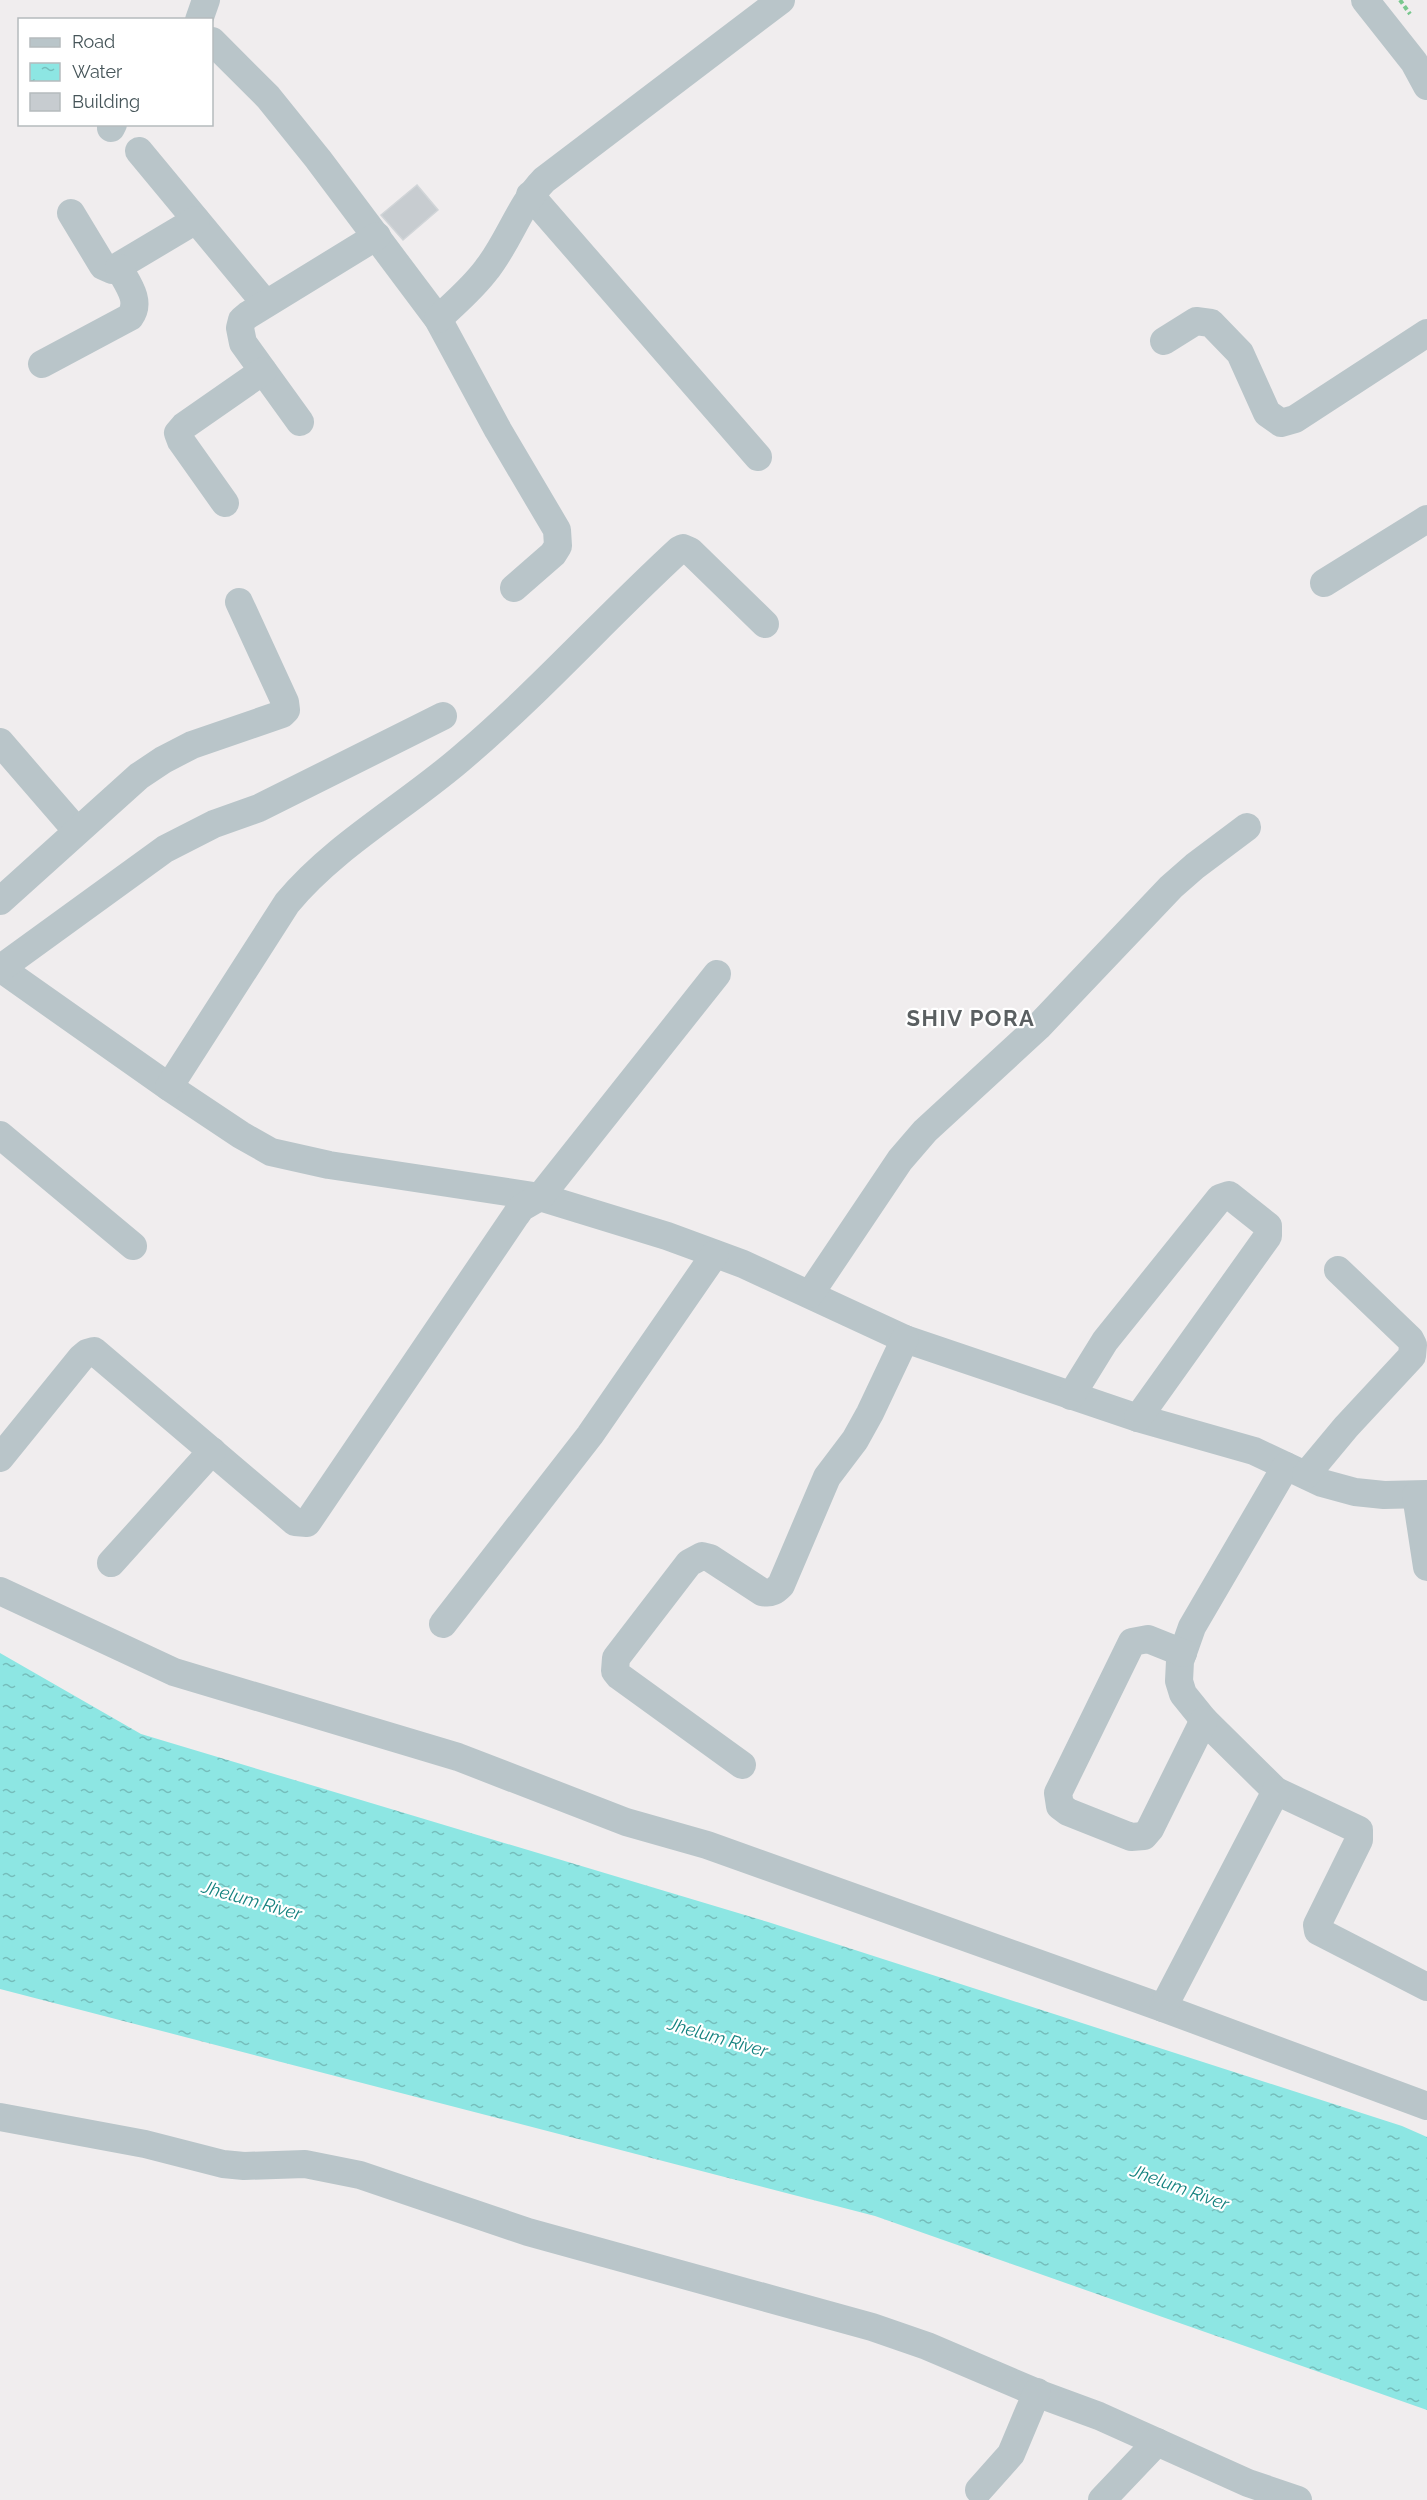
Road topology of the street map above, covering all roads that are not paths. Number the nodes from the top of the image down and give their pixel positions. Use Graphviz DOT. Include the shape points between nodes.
graph roads {
  1 [pos="206,0"];
  2 [pos="781,0"];
  3 [pos="1365,0"];
  4 [pos="200,18"];
  5 [pos="213,42"];
  6 [pos="1427,86"];
  7 [pos="139,151"];
  8 [pos="530,195"];
  9 [pos="71,213"];
  10 [pos="196,220"];
  11 [pos="377,236"];
  12 [pos="119,268"];
  13 [pos="265,303"];
  14 [pos="438,319"];
  15 [pos="1427,333"];
  16 [pos="1164,341"];
  17 [pos="42,364"];
  18 [pos="262,371"];
  19 [pos="300,422"];
  20 [pos="758,457"];
  21 [pos="225,503"];
  22 [pos="1427,519"];
  23 [pos="1324,583"];
  24 [pos="514,588"];
  25 [pos="239,602"];
  26 [pos="765,624"];
  27 [pos="443,716"];
  28 [pos="0,742"];
  29 [pos="1247,827"];
  30 [pos="77,831"];
  31 [pos="0,901"];
  32 [pos="1,968"];
  33 [pos="717,974"];
  34 [pos="169,1087"];
  35 [pos="0,1135"];
  36 [pos="540,1197"];
  37 [pos="133,1246"];
  38 [pos="715,1254"];
  39 [pos="1338,1270"];
  40 [pos="810,1294"];
  41 [pos="905,1339"];
  42 [pos="1427,1367"];
  43 [pos="1071,1396"];
  44 [pos="1138,1418"];
  45 [pos="212,1451"];
  46 [pos="0,1458"];
  47 [pos="1305,1475"];
  48 [pos="1422,1495"];
  49 [pos="111,1563"];
  50 [pos="1427,1567"];
  51 [pos="0,1591"];
  52 [pos="443,1624"];
  53 [pos="1183,1653"];
  54 [pos="1204,1720"];
  55 [pos="742,1765"];
  56 [pos="1276,1791"];
  57 [pos="1427,1987"];
  58 [pos="1163,2008"];
  59 [pos="1427,2106"];
  60 [pos="0,2117"];
  61 [pos="1037,2392"];
  62 [pos="1157,2442"];
  63 [pos="979,2490"];
  64 [pos="1102,2500"];
  65 [pos="1298,2500"];
  1 -- 4 [label="street"];
  2 -- 8 [label="street"];
  3 -- 6 [label="street" via="1414,62"];
  5 -- 11 [label="street" via="268,98"];
  7 -- 10 [label="street"];
  8 -- 14 [label="street" via="488,268"];
  8 -- 20 [label="street"];
  9 -- 12 [label="street" via="103,266 108,270"];
  10 -- 12 [label="street"];
  10 -- 13 [label="street"];
  11 -- 13 [label="street"];
  11 -- 14 [label="street"];
  12 -- 17 [label="street" via="134,295 130,317"];
  13 -- 18 [label="street" via="242,320 240,328 243,343"];
  14 -- 24 [label="street" via="557,530 558,546 553,554"];
  15 -- 16 [label="street" via="1295,419 1281,423 1267,413 1240,353 1211,323 1196,321"];
  18 -- 19 [label="street"];
  18 -- 21 [label="street" via="178,433"];
  22 -- 23 [label="street"];
  25 -- 30 [label="street" via="286,710 163,760"];
  26 -- 34 [label="street" via="690,551 679,550 464,757 309,877 287,903"];
  27 -- 32 [label="street" via="259,808 214,824 165,849"];
  28 -- 30 [label="street"];
  29 -- 40 [label="street" via="1171,888 1038,1028 925,1131 900,1160"];
  30 -- 31 [label="street"];
  32 -- 34 [label="street"];
  33 -- 36 [label="street"];
  34 -- 36 [label="street" via="271,1152 328,1165"];
  35 -- 37 [label="street"];
  36 -- 38 [label="street"];
  36 -- 45 [label="street" via="516,1215 307,1524 296,1522"];
  38 -- 40 [label="street"];
  38 -- 52 [label="street" via="590,1436"];
  39 -- 47 [label="street" via="1410,1339 1414,1351"];
  40 -- 41 [label="street"];
  41 -- 43 [label="street"];
  41 -- 55 [label="street" via="855,1440 827,1477 777,1590 762,1592 710,1558 696,1558 616,1658 615,1671 619,1676"];
  42 -- 47 [label="street" via="1352,1442"];
  43 -- 44 [label="street"];
  43 -- 44 [label="street" via="1105,1341 1147,1287 1220,1198 1229,1195 1268,1226 1268,1236"];
  44 -- 47 [label="street" via="1254,1451"];
  45 -- 46 [label="street" via="93,1351 81,1358"];
  45 -- 49 [label="street"];
  47 -- 48 [label="street" via="1355,1492"];
  47 -- 53 [label="street" via="1192,1627"];
  48 -- 50 [label="street"];
  51 -- 58 [label="street" via="174,1672 458,1757 626,1822 707,1845"];
  53 -- 54 [label="street" via="1179,1670 1181,1688"];
  53 -- 54 [label="street" via="1148,1639 1132,1642 1058,1793 1060,1806 1131,1837 1144,1836"];
  54 -- 56 [label="street"];
  56 -- 57 [label="street" via="1356,1827 1360,1833 1317,1925 1318,1931"];
  56 -- 58 [label="street"];
  58 -- 59 [label="street"];
  60 -- 61 [label="street" via="145,2144 223,2164 305,2164 360,2175 528,2232 872,2327"];
  61 -- 62 [label="street"];
  61 -- 63 [label="street" via="1011,2454"];
  62 -- 64 [label="street"];
  62 -- 65 [label="street"];
}
